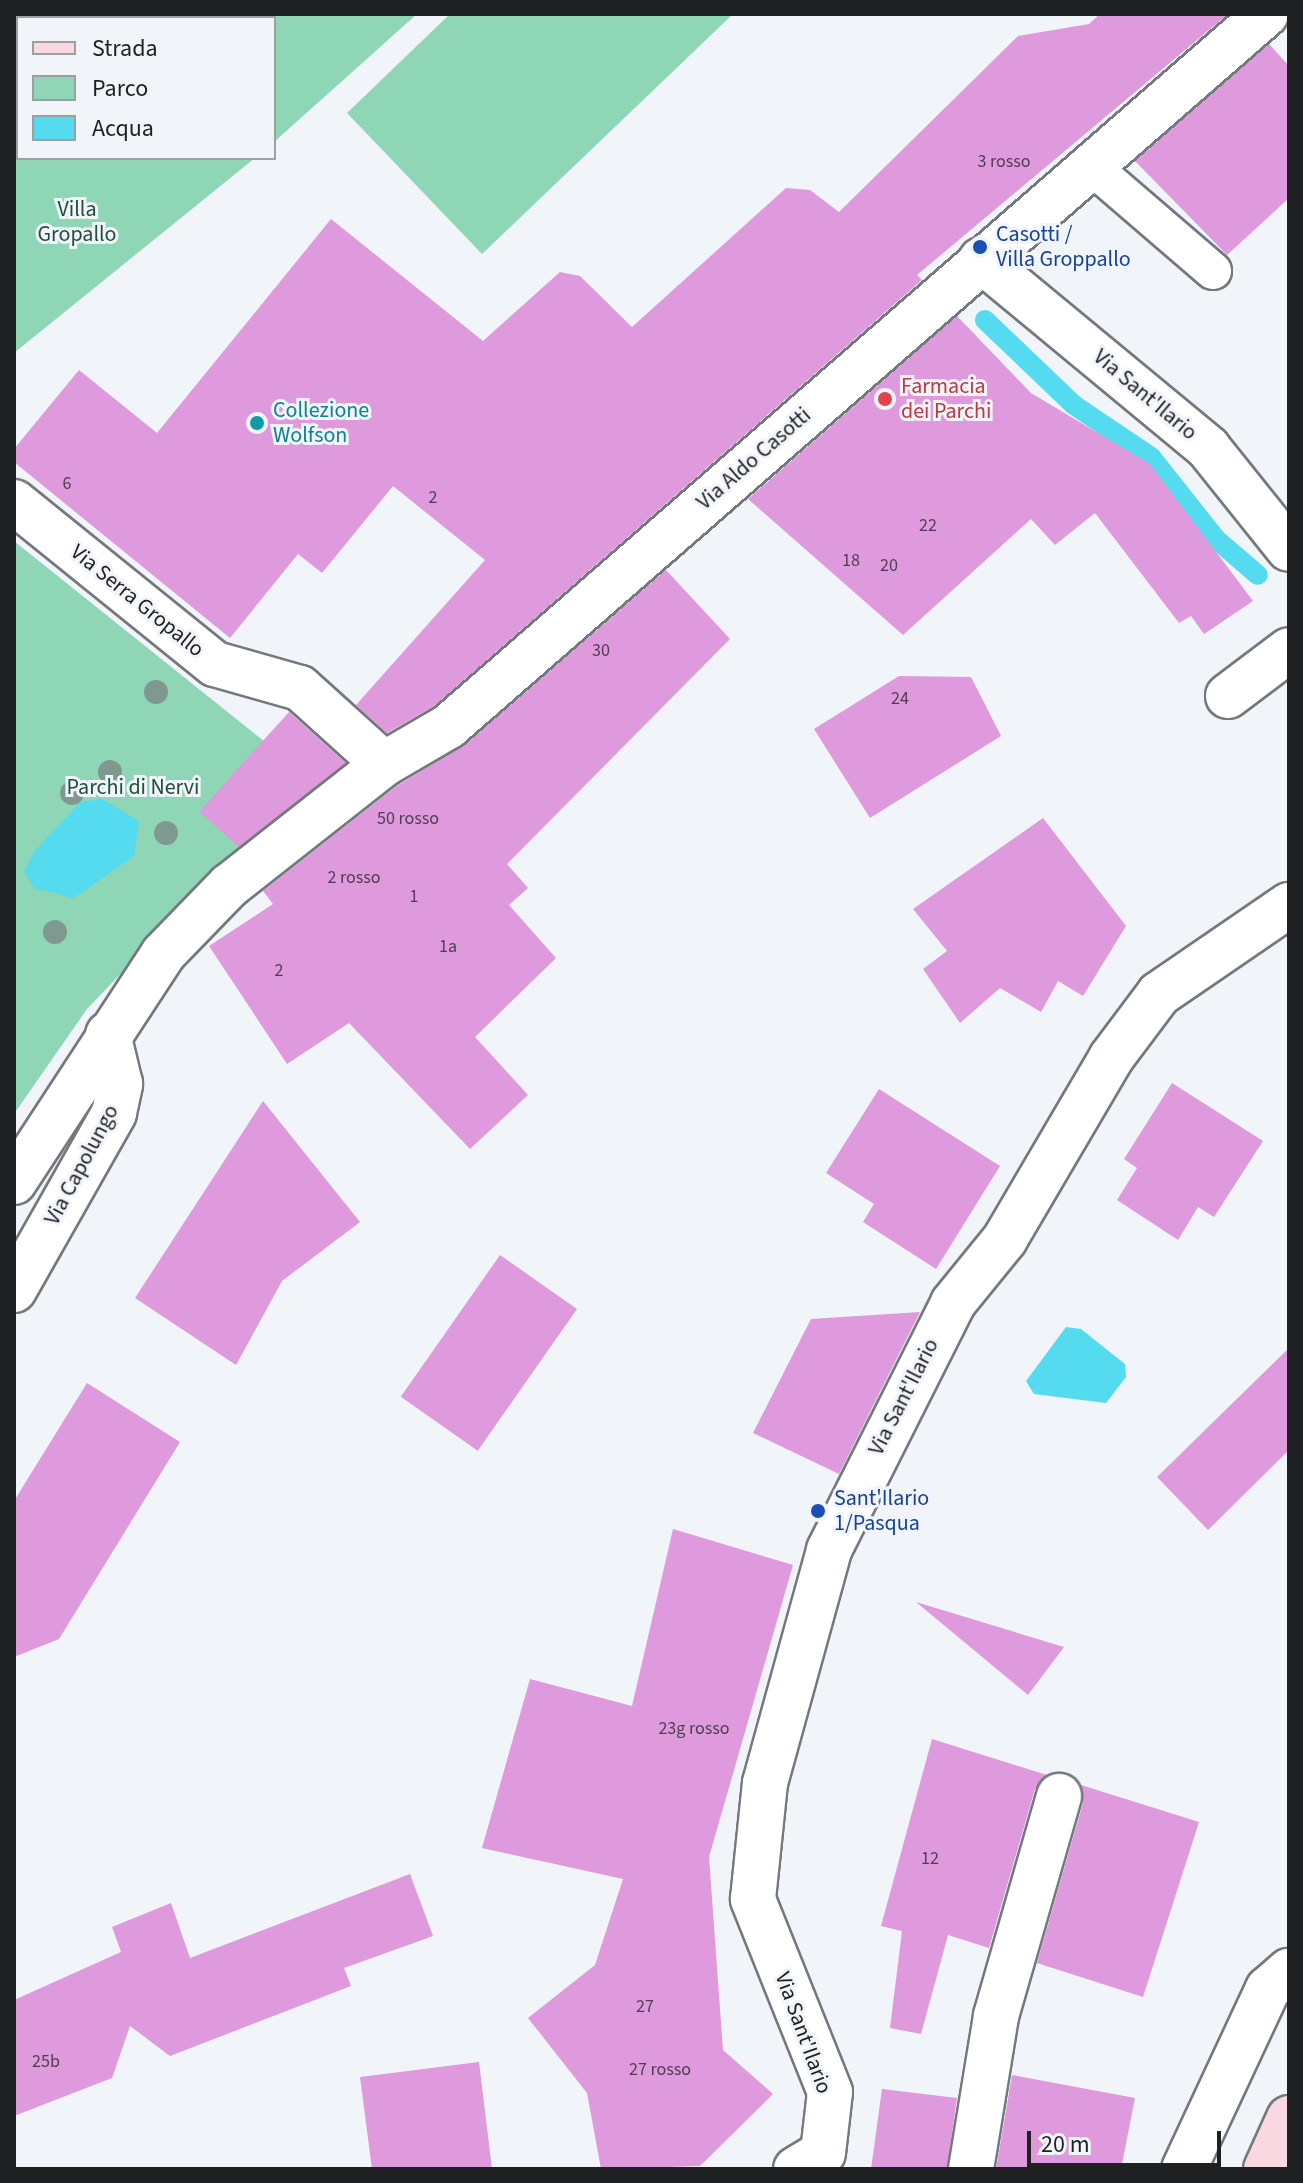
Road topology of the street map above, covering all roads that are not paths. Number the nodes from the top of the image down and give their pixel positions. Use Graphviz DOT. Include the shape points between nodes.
graph roads {
  1 [pos="1266,14"];
  2 [pos="1091,166"];
  3 [pos="981,260"];
  4 [pos="1213,271"];
  5 [pos="14,502"];
  6 [pos="1289,549"];
  7 [pos="1289,650"];
  8 [pos="1228,696"];
  9 [pos="384,764"];
  10 [pos="229,886"];
  11 [pos="1289,905"];
  12 [pos="108,1034"];
  13 [pos="14,1182"];
  14 [pos="14,1290"];
  15 [pos="1059,1796"];
  16 [pos="1289,1971"];
  17 [pos="1289,2118"];
  18 [pos="796,2169"];
  19 [pos="971,2169"];
  20 [pos="1184,2169"];
  21 [pos="1266,2169"];
  1 -- 2 [label="street, Via Aldo Casotti"];
  2 -- 3 [label="street, Via Aldo Casotti"];
  2 -- 4 [label="lane"];
  3 -- 6 [label="street, Via Sant'Ilario" via="1208,448"];
  3 -- 9 [label="street, Via Aldo Casotti" via="449,726"];
  5 -- 9 [label="street, Via Serra Gropallo" via="215,664 300,688"];
  7 -- 8 [label="street"];
  9 -- 10 [label="street, Via Aldo Casotti"];
  10 -- 12 [label="street, Via Capolungo" via="163,954"];
  11 -- 18 [label="street, Via Sant'Ilario" via="1159,994 1111,1058 1005,1239 953,1303 829,1550 765,1783 753,1899 830,2092 823,2153"];
  12 -- 13 [label="street, Via Capolungo"];
  12 -- 14 [label="street, Via Capolungo" via="120,1084 114,1113"];
  15 -- 19 [label="street" via="996,2016"];
  16 -- 20 [label="street" via="1268,1989"];
  17 -- 21 [label="main road"];
}
